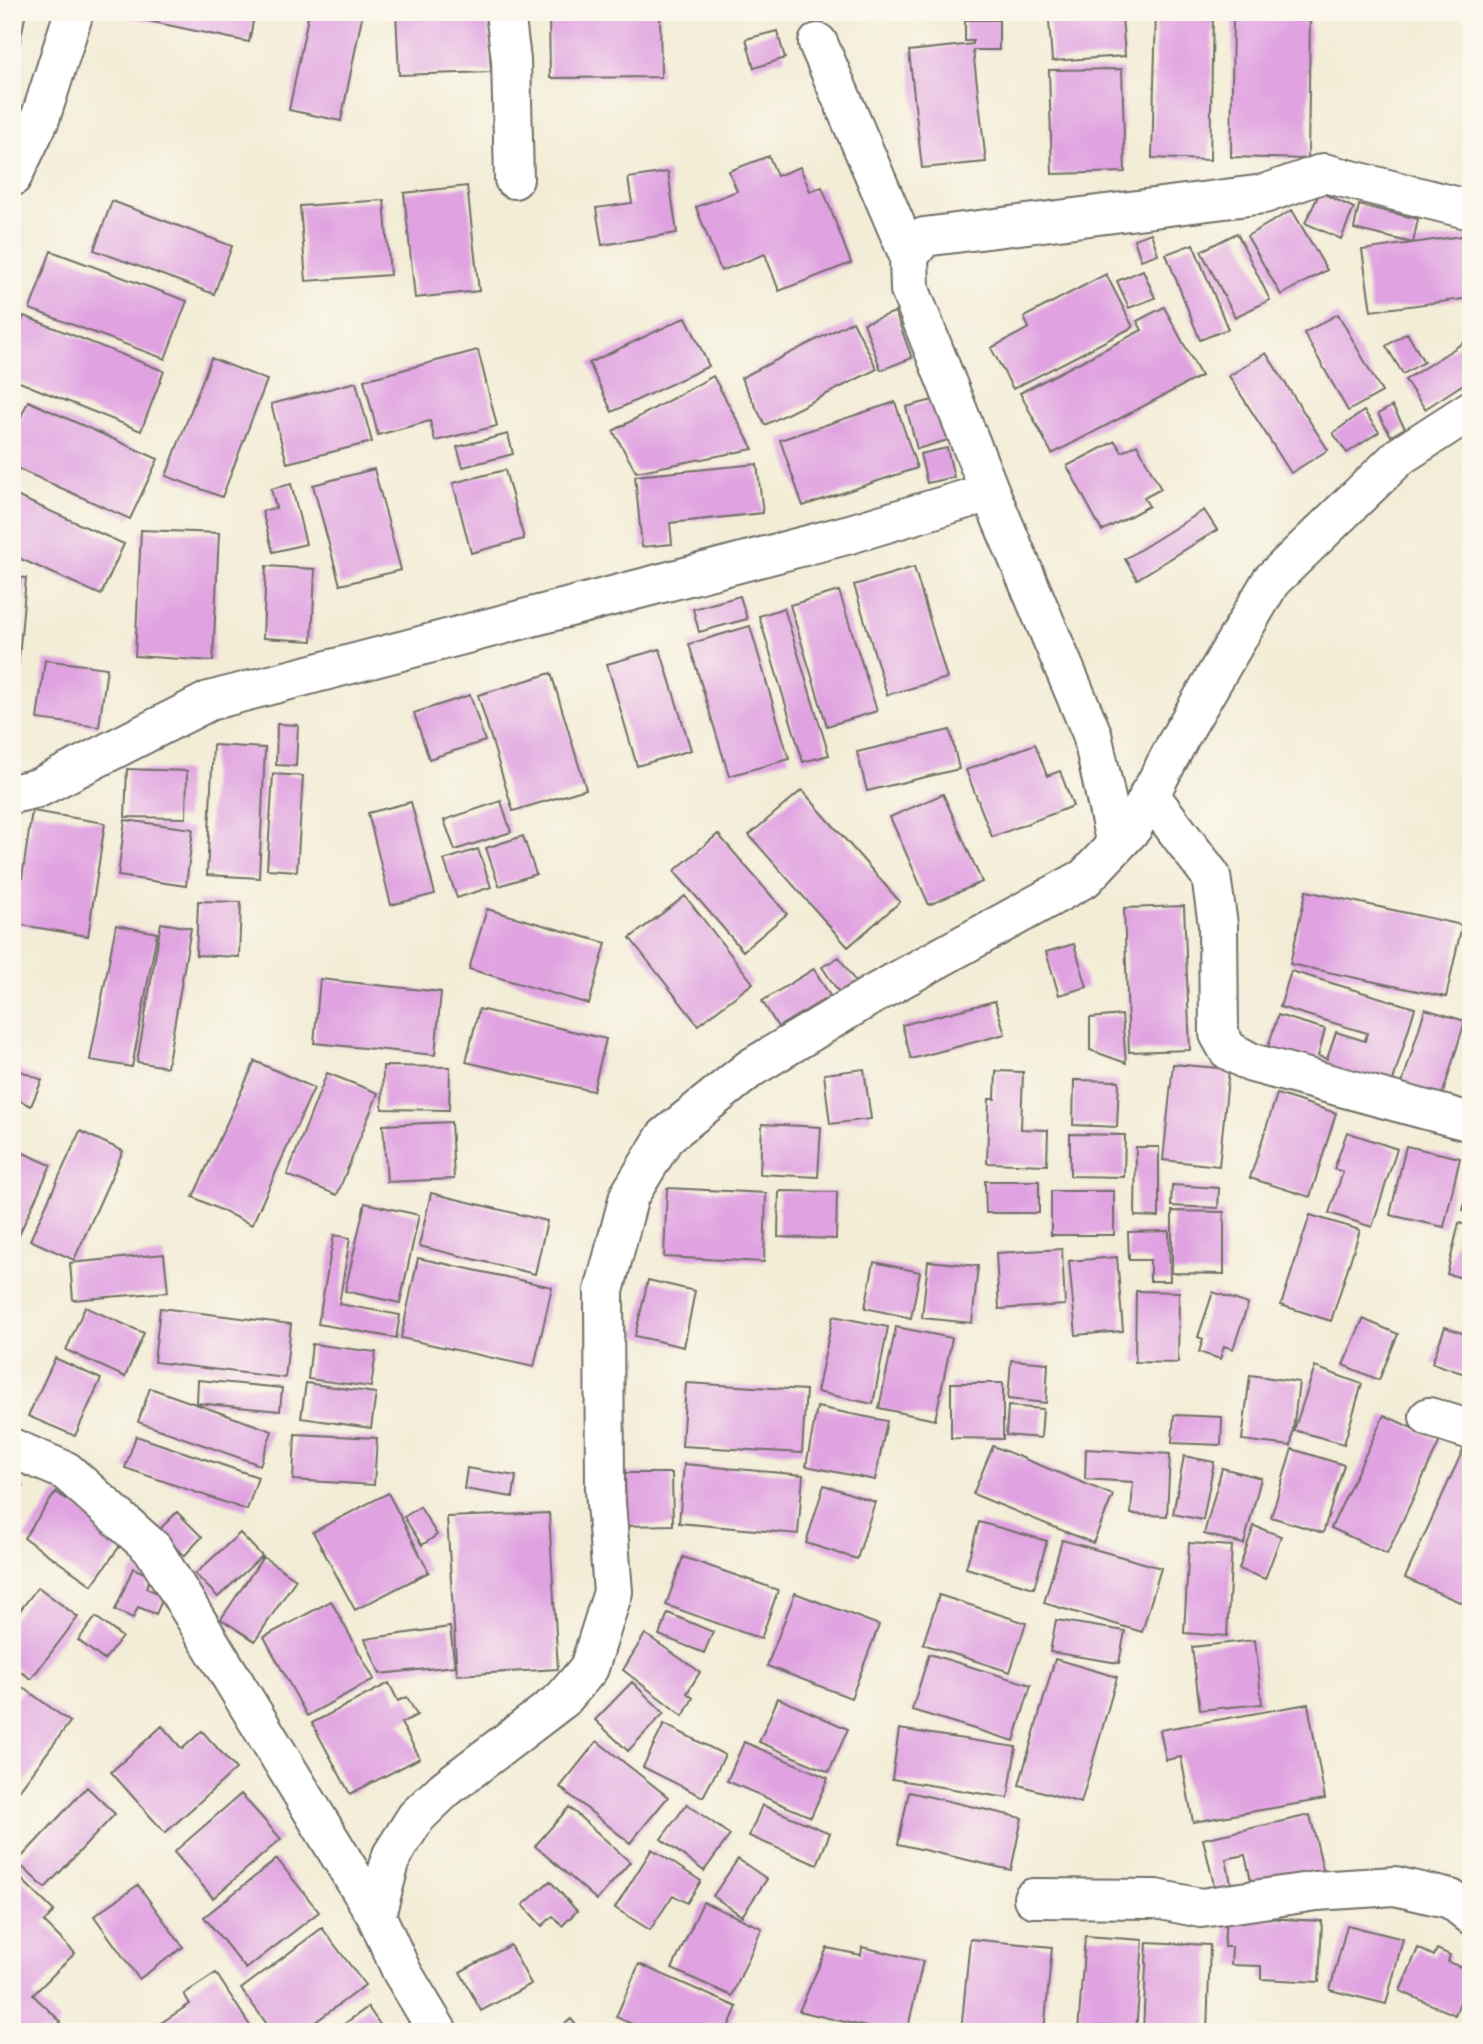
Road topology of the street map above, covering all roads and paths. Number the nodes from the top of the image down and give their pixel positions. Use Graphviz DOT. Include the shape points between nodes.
graph roads {
  1 [pos="74,12"];
  2 [pos="505,12"];
  3 [pos="818,43"];
  4 [pos="12,177"];
  5 [pos="514,179"];
  6 [pos="1471,210"];
  7 [pos="909,256"];
  8 [pos="1471,410"];
  9 [pos="990,492"];
  10 [pos="12,794"];
  11 [pos="1149,794"];
  12 [pos="1116,845"];
  13 [pos="1471,1122"];
  14 [pos="1429,1417"];
  15 [pos="1471,1430"];
  16 [pos="12,1448"];
  17 [pos="1033,1898"];
  18 [pos="376,1915"];
  19 [pos="1471,1915"];
  20 [pos="438,2032"];
  1 -- 4 [label="street" via="40,120"];
  2 -- 5 [label="street"];
  3 -- 7 [label="street"];
  6 -- 7 [label="street" via="1324,173 1264,194 924,237"];
  7 -- 9 [label="street" via="910,290"];
  8 -- 11 [label="street" via="1400,456 1270,581"];
  9 -- 10 [label="street" via="850,534 209,701 37,788"];
  9 -- 12 [label="street" via="1092,734"];
  11 -- 12 [label="street" via="1133,827"];
  11 -- 13 [label="street" via="1212,876 1218,925 1219,1034 1228,1050 1252,1063"];
  12 -- 18 [label="street" via="1085,878 872,995 751,1068 665,1137 629,1196 604,1291 605,1490 613,1592 589,1668 563,1699 445,1789 416,1817 392,1855"];
  14 -- 15 [label="street"];
  16 -- 18 [label="street" via="66,1471 153,1549"];
  17 -- 19 [label="street" via="1156,1899 1201,1908 1316,1891 1395,1886 1451,1899"];
  18 -- 20 [label="street" via="401,1972"];
}
